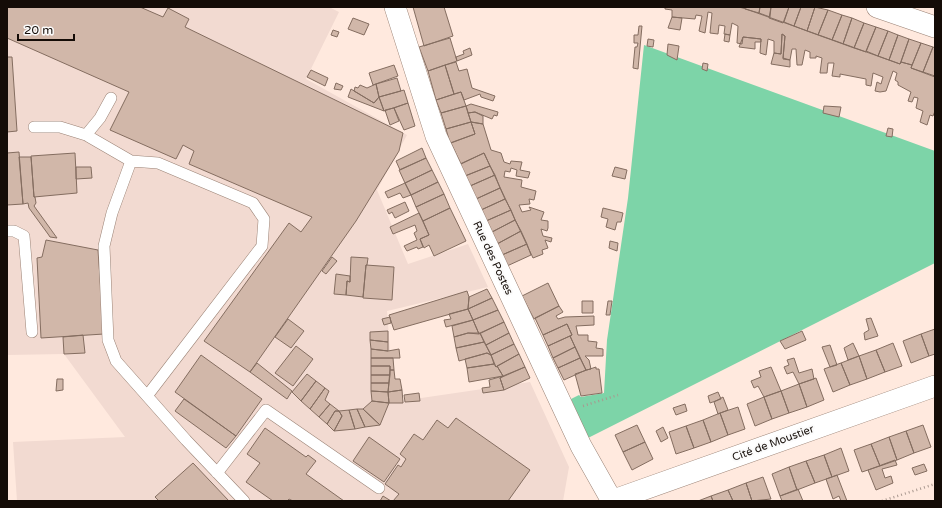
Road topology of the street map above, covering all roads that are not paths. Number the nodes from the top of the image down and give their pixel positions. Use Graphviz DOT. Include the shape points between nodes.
graph roads {
  1 [pos="395,7"];
  2 [pos="877,7"];
  3 [pos="935,27"];
  4 [pos="111,98"];
  5 [pos="34,127"];
  6 [pos="86,135"];
  7 [pos="131,161"];
  8 [pos="7,231"];
  9 [pos="32,332"];
  10 [pos="935,386"];
  11 [pos="147,396"];
  12 [pos="217,473"];
  13 [pos="378,488"];
  14 [pos="244,501"];
  15 [pos="611,501"];
  1 -- 15 [label="street, Rue des Postes" via="436,136 581,446"];
  2 -- 3 [label="street"];
  4 -- 6 [label="lane" via="100,118"];
  5 -- 6 [label="lane" via="60,127"];
  6 -- 7 [label="lane"];
  7 -- 11 [label="lane" via="112,213 104,246 108,340 116,361"];
  7 -- 11 [label="lane" via="158,163 253,203 264,220 262,246"];
  8 -- 9 [label="lane" via="14,230 24,236"];
  10 -- 15 [label="street, Cité de Moustier"];
  11 -- 12 [label="lane"];
  12 -- 13 [label="lane" via="266,410"];
  12 -- 14 [label="lane"];
}
